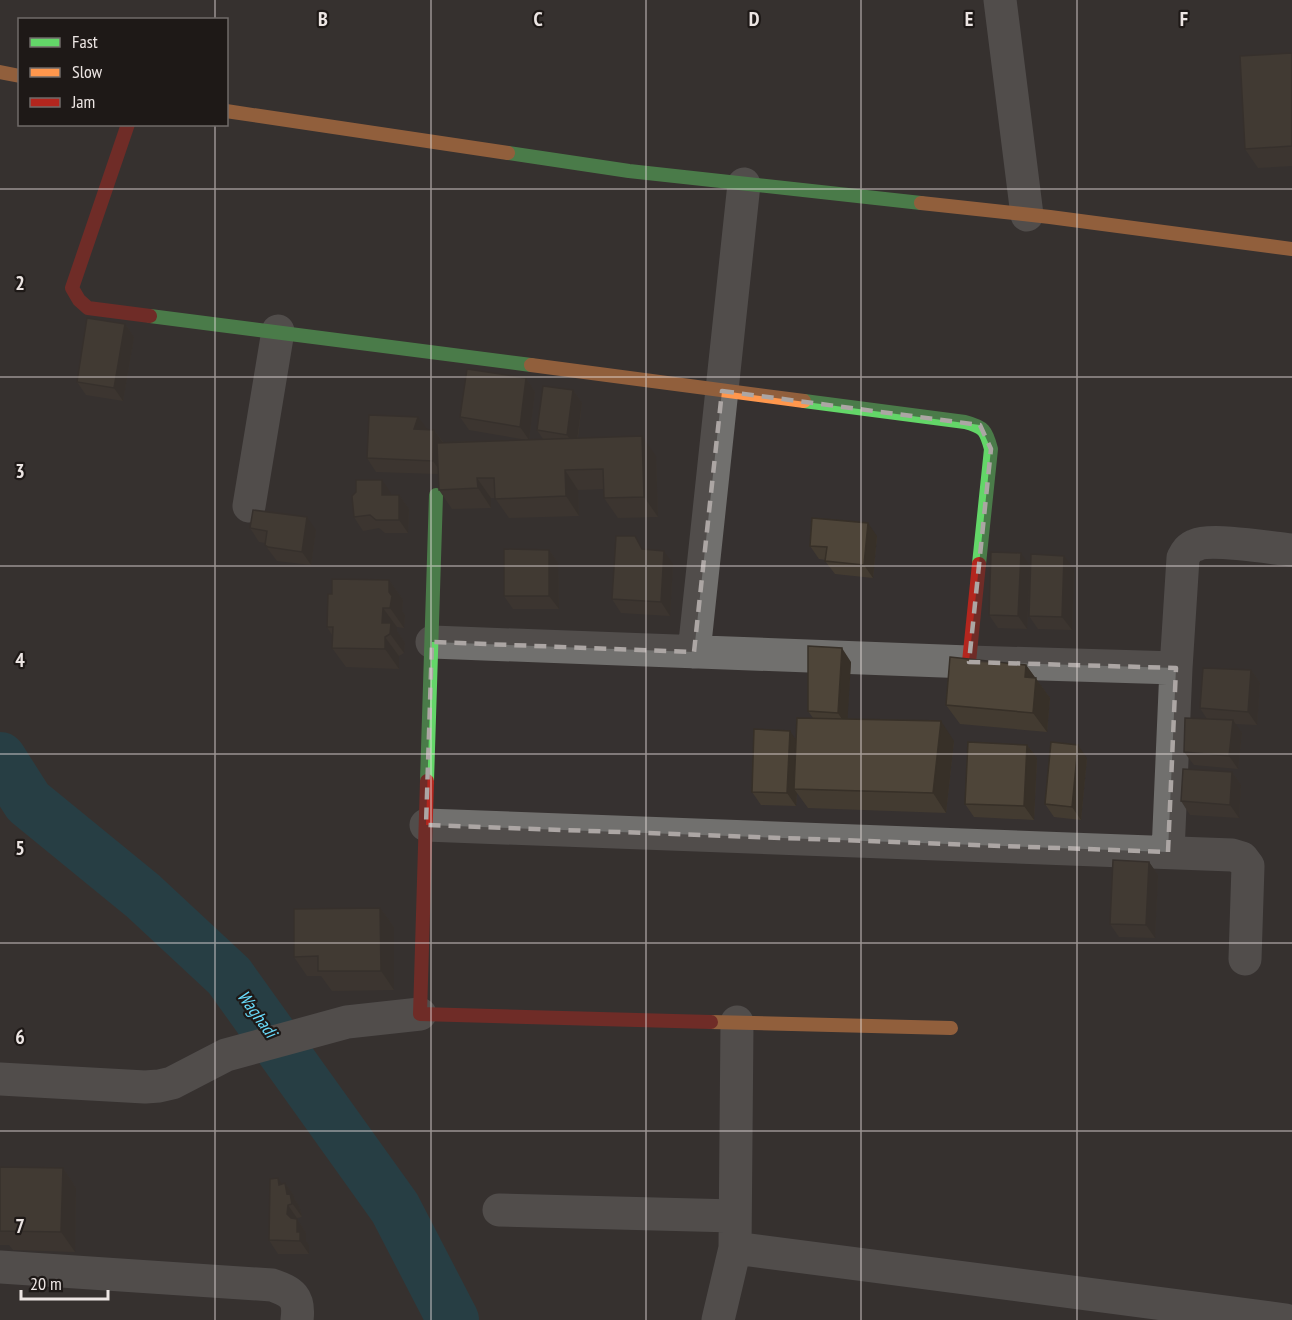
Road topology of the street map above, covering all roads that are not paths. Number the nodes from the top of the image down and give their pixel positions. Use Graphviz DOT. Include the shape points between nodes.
graph roads {
  1 [pos="1000,0"];
  2 [pos="0,72"];
  3 [pos="18,76"];
  4 [pos="228,111"];
  5 [pos="127,126"];
  6 [pos="744,184"];
  7 [pos="1027,215"];
  8 [pos="1292,249"];
  9 [pos="278,331"];
  10 [pos="722,391"];
  11 [pos="436,495"];
  12 [pos="249,506"];
  13 [pos="1292,550"];
  14 [pos="432,642"];
  15 [pos="694,652"];
  16 [pos="969,662"];
  17 [pos="1176,668"];
  18 [pos="426,825"];
  19 [pos="1168,852"];
  20 [pos="1245,958"];
  21 [pos="420,1014"];
  22 [pos="737,1022"];
  23 [pos="951,1028"];
  24 [pos="0,1079"];
  25 [pos="499,1210"];
  26 [pos="735,1215"];
  27 [pos="735,1248"];
  28 [pos="0,1267"];
  29 [pos="1252,1318"];
  30 [pos="297,1320"];
  31 [pos="718,1320"];
  32 [pos="1286,1320"];
  1 -- 7 [label="street"];
  2 -- 3 [label="street"];
  4 -- 6 [label="street" via="629,171"];
  5 -- 9 [label="street" via="72,288 79,300 88,308"];
  6 -- 7 [label="street"];
  6 -- 10 [label="street"];
  7 -- 8 [label="street"];
  9 -- 10 [label="street"];
  9 -- 12 [label="street"];
  10 -- 15 [label="street"];
  10 -- 16 [label="street" via="980,425 990,449"];
  11 -- 14 [label="street"];
  13 -- 17 [label="street" via="1212,542 1189,548 1183,558"];
  14 -- 15 [label="street"];
  14 -- 18 [label="street"];
  15 -- 16 [label="street"];
  16 -- 17 [label="street"];
  17 -- 19 [label="street"];
  18 -- 19 [label="street"];
  18 -- 21 [label="street"];
  19 -- 20 [label="street" via="1232,855 1242,858 1248,866"];
  21 -- 22 [label="street"];
  21 -- 24 [label="street" via="347,1022 226,1055 159,1086"];
  22 -- 23 [label="street"];
  22 -- 26 [label="street"];
  25 -- 26 [label="street"];
  26 -- 27 [label="street"];
  27 -- 29 [label="street"];
  27 -- 31 [label="street"];
  28 -- 30 [label="street" via="272,1285 296,1299"];
  29 -- 32 [label="street"];
}
